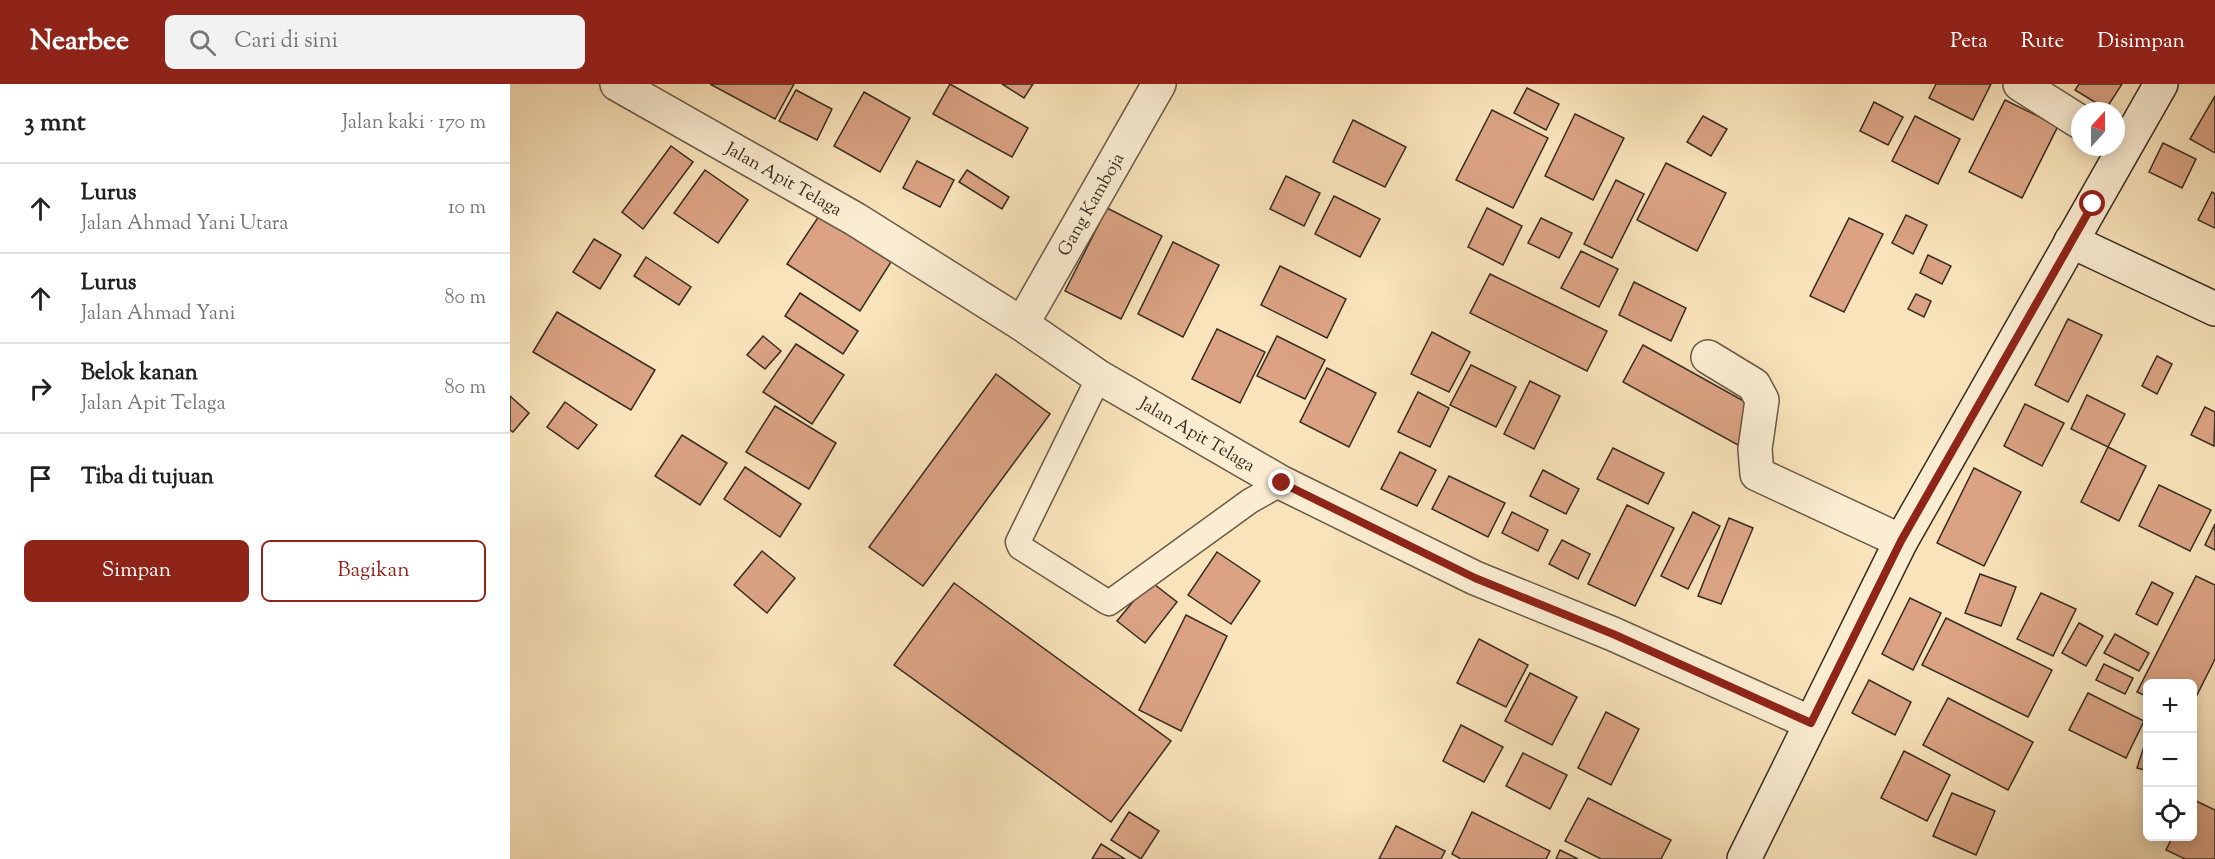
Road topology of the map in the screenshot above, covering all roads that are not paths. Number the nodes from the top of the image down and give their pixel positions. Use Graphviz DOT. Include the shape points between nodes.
graph roads {
  1 [pos="1160,84"];
  2 [pos="2019,84"];
  3 [pos="2161,84"];
  4 [pos="619,86"];
  5 [pos="2071,116"];
  6 [pos="2125,139"];
  7 [pos="2115,156"];
  8 [pos="2071,241"];
  9 [pos="2215,309"];
  10 [pos="1022,324"];
  11 [pos="1708,357"];
  12 [pos="1099,377"];
  13 [pos="1282,483"];
  14 [pos="1901,541"];
  15 [pos="1811,723"];
  16 [pos="1744,859"];
  1 -- 10 [label="street, Gang Kamboja"];
  2 -- 5 [label="street"];
  3 -- 6 [label="street"];
  4 -- 10 [label="street, Jalan Apit Telaga" via="855,219"];
  7 -- 8 [label="street"];
  8 -- 9 [label="street"];
  8 -- 14 [label="street"];
  10 -- 12 [label="street, Jalan Apit Telaga"];
  11 -- 14 [label="street" via="1754,385 1761,400 1755,449 1757,474"];
  12 -- 13 [label="street, Jalan Apit Telaga"];
  12 -- 13 [label="lane" via="1017,542 1107,602 1250,501"];
  13 -- 15 [label="street, Jalan Apit Telaga" via="1475,578 1613,634"];
  14 -- 15 [label="street"];
  15 -- 16 [label="street"];
}
